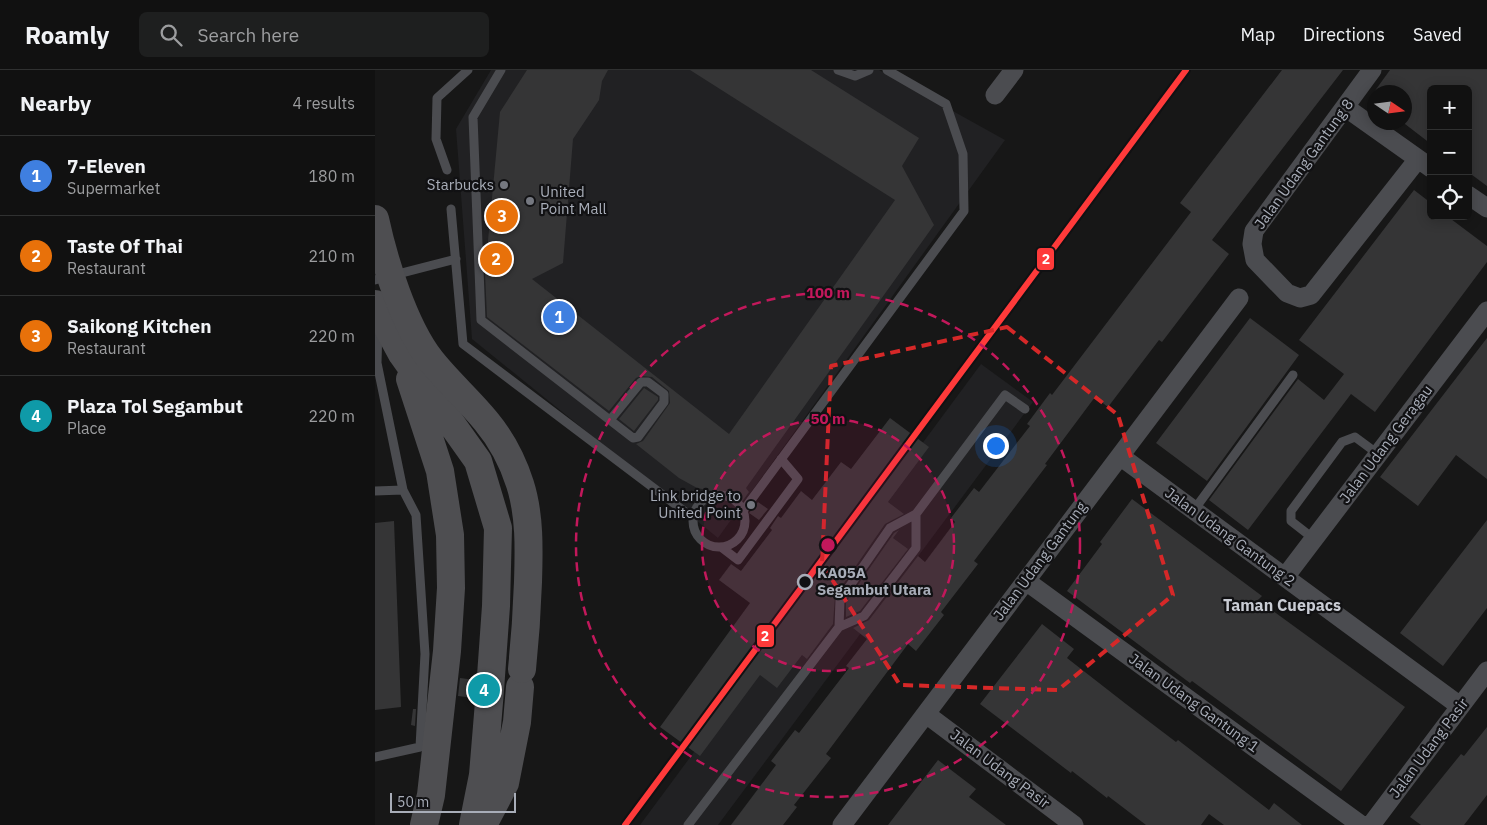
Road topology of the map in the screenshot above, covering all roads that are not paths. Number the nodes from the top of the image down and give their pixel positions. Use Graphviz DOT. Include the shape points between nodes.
graph roads {
  1 [pos="468,70"];
  2 [pos="501,70"];
  3 [pos="838,70"];
  4 [pos="869,70"];
  5 [pos="887,70"];
  6 [pos="1014,70"];
  7 [pos="1372,70"];
  8 [pos="995,96"];
  9 [pos="1345,107"];
  10 [pos="1425,164"];
  11 [pos="447,170"];
  12 [pos="1472,197"];
  13 [pos="1487,208"];
  14 [pos="451,210"];
  15 [pos="375,219"];
  16 [pos="456,259"];
  17 [pos="375,280"];
  18 [pos="1239,298"];
  19 [pos="377,307"];
  20 [pos="1487,312"];
  21 [pos="402,354"];
  22 [pos="1293,375"];
  23 [pos="1025,409"];
  24 [pos="610,420"];
  25 [pos="1378,454"];
  26 [pos="1120,456"];
  27 [pos="781,460"];
  28 [pos="403,490"];
  29 [pos="375,491"];
  30 [pos="1194,510"];
  31 [pos="743,511"];
  32 [pos="916,514"];
  33 [pos="692,517"];
  34 [pos="1314,539"];
  35 [pos="721,547"];
  36 [pos="1285,577"];
  37 [pos="1026,581"];
  38 [pos="839,626"];
  39 [pos="1487,671"];
  40 [pos="1460,706"];
  41 [pos="926,714"];
  42 [pos="375,757"];
  43 [pos="1053,819"];
  44 [pos="424,825"];
  45 [pos="473,825"];
  46 [pos="483,825"];
  47 [pos="688,825"];
  48 [pos="842,825"];
  49 [pos="1074,825"];
  50 [pos="1361,825"];
  51 [pos="1371,825"];
  1 -- 11 [label="lane" via="437,98 436,139"];
  2 -- 24 [label="lane" via="473,117 481,320"];
  3 -- 4 [label="lane" via="855,76"];
  5 -- 27 [label="lane" via="946,104 963,154 964,210"];
  6 -- 8 [label="street"];
  7 -- 9 [label="street, Jalan Udang Gantung 8"];
  9 -- 10 [label="street"];
  9 -- 10 [label="street, Jalan Udang Gantung 8" via="1254,230 1255,260 1287,293 1300,298 1311,295"];
  12 -- 13 [label="street"];
  14 -- 16 [label="lane"];
  15 -- 46 [label="highway, bridge" via="399,300 414,331 430,359 487,422 506,450 520,484 526,512 529,545 526,634 517,722 505,783"];
  16 -- 17 [label="lane"];
  16 -- 33 [label="lane" via="463,344"];
  18 -- 26 [label="street, Jalan Udang Gantung"];
  19 -- 21 [label="highway"];
  19 -- 28 [label="lane" via="377,363"];
  20 -- 25 [label="street, Jalan Udang Geragau"];
  21 -- 44 [label="highway" via="440,471 450,535 447,651 431,795"];
  21 -- 45 [label="highway" via="478,461 498,528 496,606 483,775"];
  22 -- 30 [label="lane"];
  23 -- 32 [label="lane" via="1005,395"];
  24 -- 24 [label="lane" via="641,382 648,382 664,394 664,402 637,437 633,438"];
  25 -- 34 [label="street, Jalan Udang Geragau"];
  25 -- 34 [label="lane" via="1355,437 1342,442 1291,511 1291,521"];
  26 -- 30 [label="street, Jalan Udang Gantung 2"];
  26 -- 37 [label="street, Jalan Udang Gantung"];
  27 -- 31 [label="lane"];
  27 -- 35 [label="lane" via="798,479 738,560"];
  28 -- 29 [label="lane"];
  28 -- 42 [label="lane" via="416,515 425,654 421,747"];
  30 -- 36 [label="street, Jalan Udang Gantung 2"];
  31 -- 33 [label="lane" via="732,498 715,494 700,502"];
  31 -- 35 [label="lane" via="744,528 740,536 734,543"];
  32 -- 38 [label="lane" via="890,528 840,600"];
  32 -- 38 [label="lane" via="916,548 864,616"];
  33 -- 35 [label="lane" via="695,534 701,541"];
  34 -- 36 [label="street, Jalan Udang Geragau"];
  36 -- 40 [label="street, Jalan Udang Gantung 2"];
  37 -- 41 [label="street, Jalan Udang Gantung"];
  37 -- 50 [label="street, Jalan Udang Gantung 1"];
  38 -- 47 [label="lane"];
  39 -- 40 [label="street, Jalan Udang Pasir"];
  40 -- 51 [label="street, Jalan Udang Pasir"];
  41 -- 43 [label="street, Jalan Udang Pasir"];
  41 -- 48 [label="street, Jalan Udang Gantung"];
  43 -- 49 [label="street, Jalan Udang Pasir"];
}
